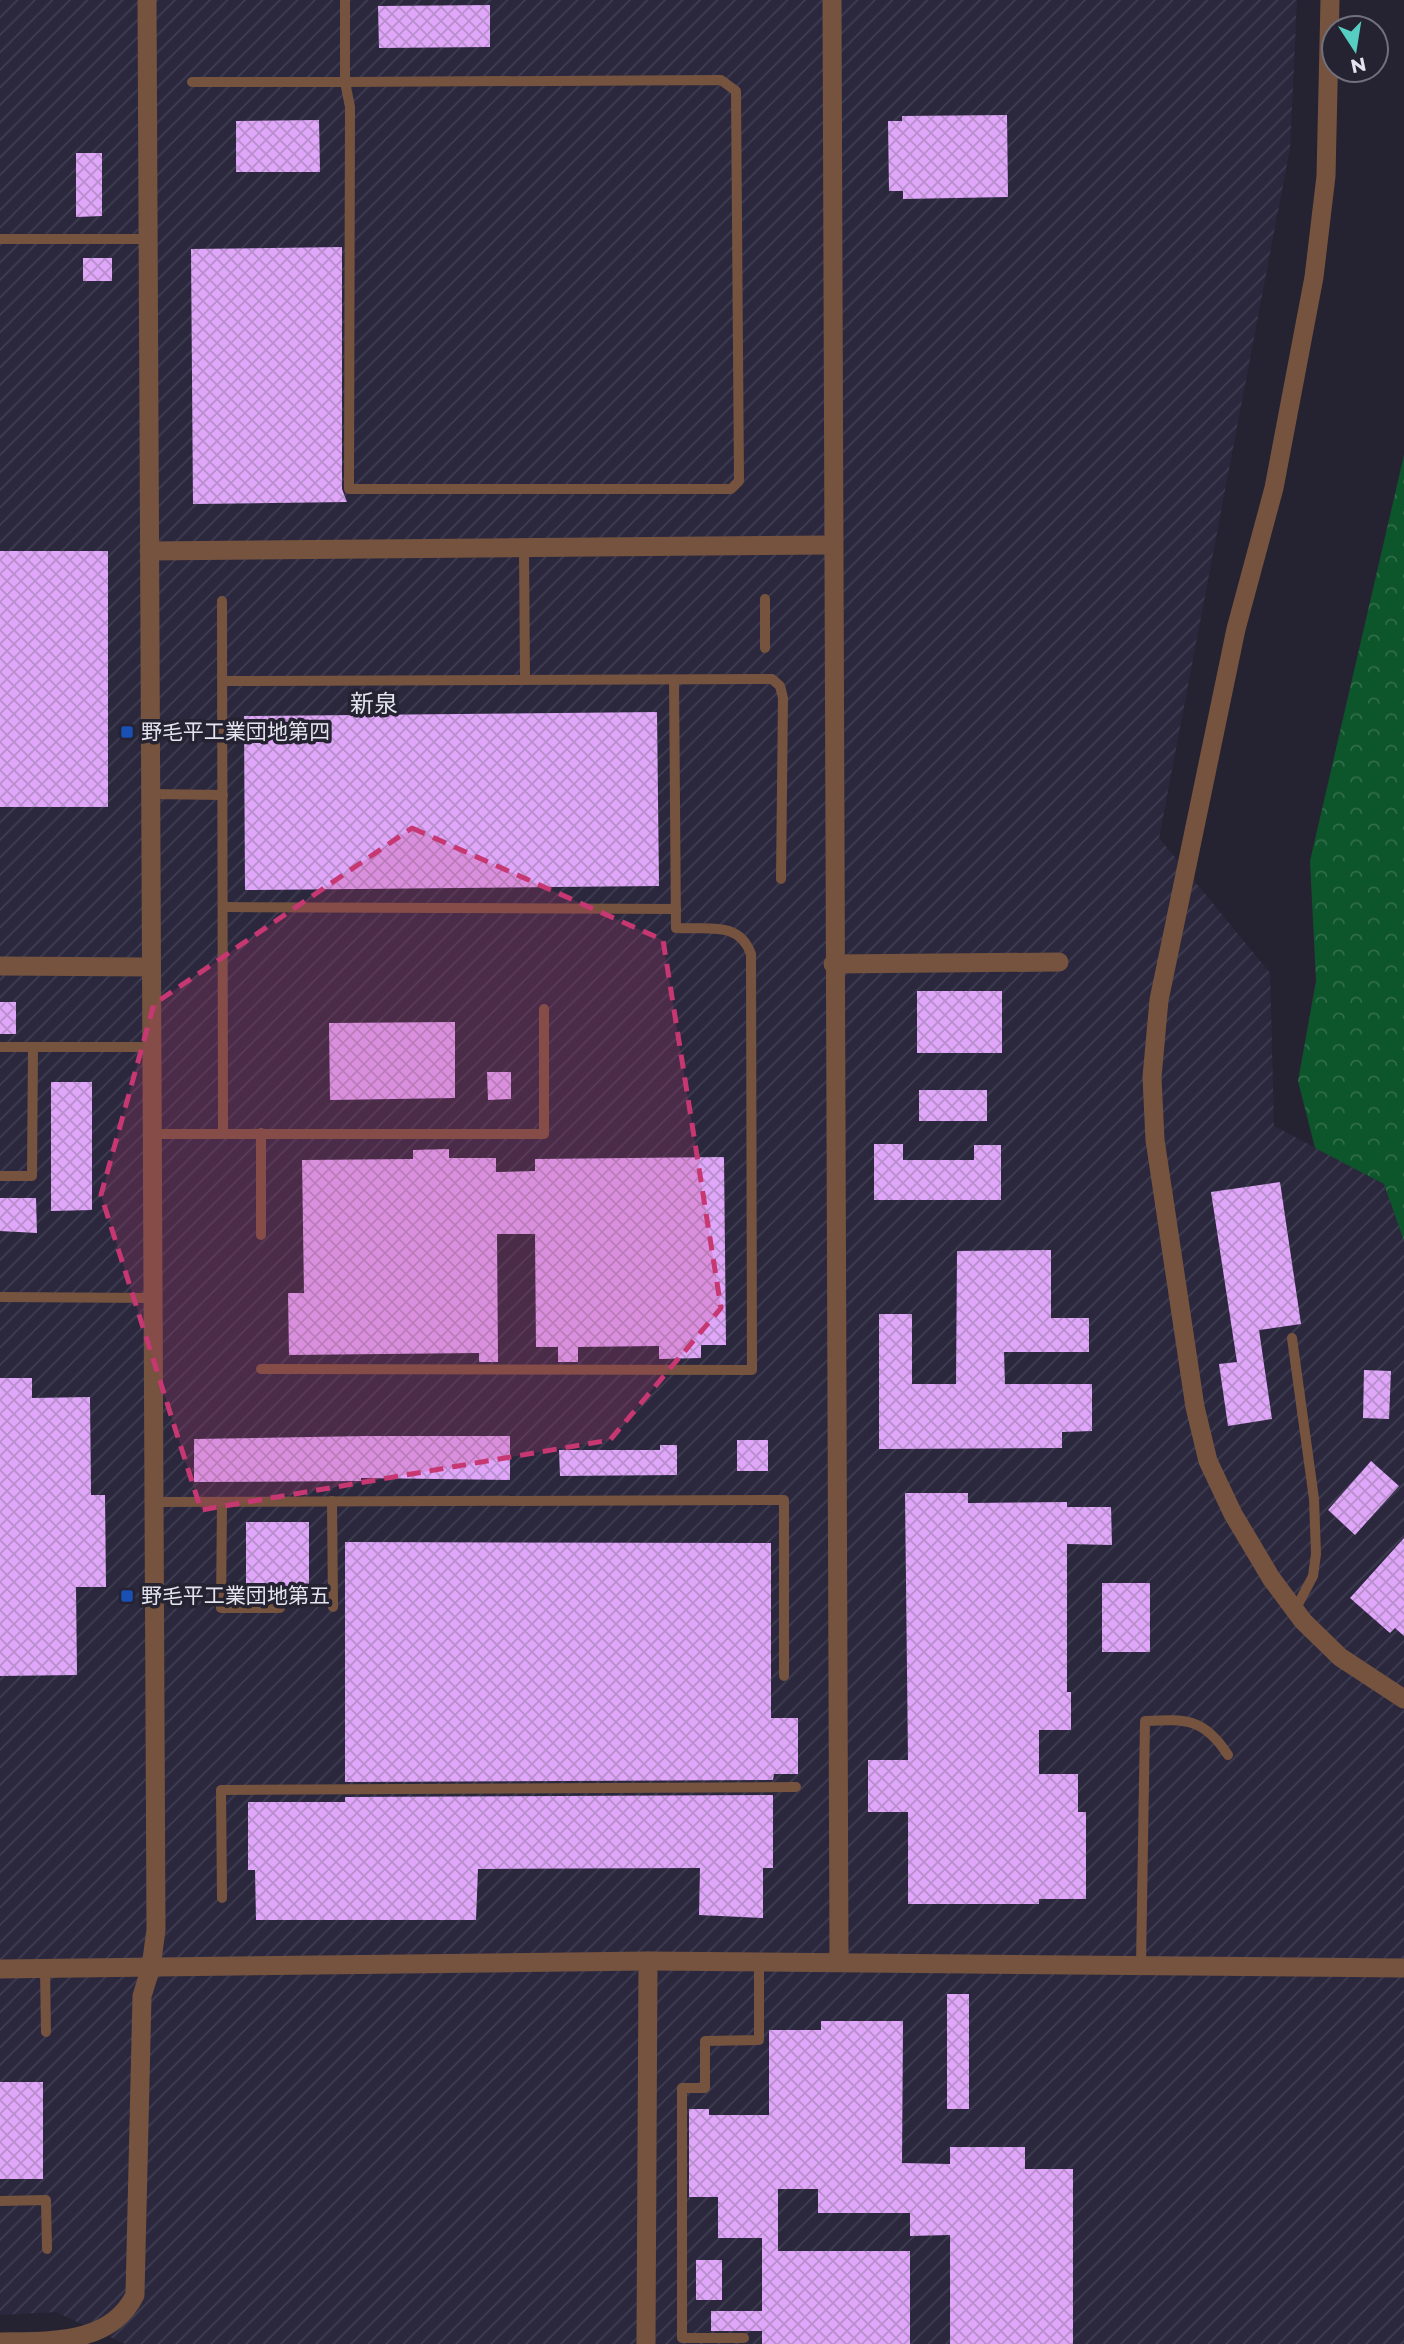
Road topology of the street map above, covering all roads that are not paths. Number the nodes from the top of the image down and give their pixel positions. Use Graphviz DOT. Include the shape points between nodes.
graph roads {
  1 [pos="148,0"];
  2 [pos="345,0"];
  3 [pos="832,0"];
  4 [pos="1330,0"];
  5 [pos="192,82"];
  6 [pos="345,82"];
  7 [pos="0,239"];
  8 [pos="148,239"];
  9 [pos="832,545"];
  10 [pos="524,548"];
  11 [pos="149,551"];
  12 [pos="765,599"];
  13 [pos="222,601"];
  14 [pos="765,648"];
  15 [pos="526,680"];
  16 [pos="674,680"];
  17 [pos="224,681"];
  18 [pos="150,794"];
  19 [pos="223,795"];
  20 [pos="781,879"];
  21 [pos="223,907"];
  22 [pos="676,909"];
  23 [pos="1059,962"];
  24 [pos="833,964"];
  25 [pos="0,966"];
  26 [pos="150,967"];
  27 [pos="544,1009"];
  28 [pos="151,1046"];
  29 [pos="0,1047"];
  30 [pos="33,1047"];
  31 [pos="261,1133"];
  32 [pos="152,1134"];
  33 [pos="223,1134"];
  34 [pos="0,1176"];
  35 [pos="261,1235"];
  36 [pos="0,1297"];
  37 [pos="153,1298"];
  38 [pos="1292,1338"];
  39 [pos="261,1369"];
  40 [pos="154,1502"];
  41 [pos="222,1502"];
  42 [pos="332,1502"];
  43 [pos="332,1606"];
  44 [pos="280,1608"];
  45 [pos="1295,1610"];
  46 [pos="784,1676"];
  47 [pos="1404,1699"];
  48 [pos="1228,1755"];
  49 [pos="796,1787"];
  50 [pos="222,1898"];
  51 [pos="648,1961"];
  52 [pos="759,1962"];
  53 [pos="838,1962"];
  54 [pos="1141,1965"];
  55 [pos="151,1967"];
  56 [pos="1404,1968"];
  57 [pos="0,1969"];
  58 [pos="45,1969"];
  59 [pos="46,2032"];
  60 [pos="0,2201"];
  61 [pos="47,2249"];
  62 [pos="744,2338"];
  63 [pos="0,2342"];
  64 [pos="646,2344"];
  1 -- 8 [label="street"];
  2 -- 6 [label="lane"];
  3 -- 9 [label="street"];
  4 -- 45 [label="street" via="1326,176 1314,277 1274,488 1236,629 1159,1000 1152,1077 1155,1140 1195,1408 1208,1461 1245,1535"];
  5 -- 6 [label="lane"];
  6 -- 6 [label="lane" via="350,107 349,489 731,489 738,481 736,91 721,80"];
  7 -- 8 [label="lane"];
  8 -- 11 [label="street"];
  9 -- 10 [label="street"];
  9 -- 24 [label="street"];
  10 -- 11 [label="street"];
  10 -- 15 [label="lane"];
  11 -- 18 [label="street"];
  12 -- 14 [label="lane"];
  13 -- 17 [label="lane"];
  15 -- 16 [label="lane"];
  15 -- 17 [label="lane"];
  16 -- 20 [label="lane" via="772,679 780,686"];
  16 -- 22 [label="lane"];
  17 -- 19 [label="lane"];
  18 -- 19 [label="lane"];
  18 -- 26 [label="street"];
  19 -- 21 [label="lane"];
  21 -- 22 [label="lane"];
  21 -- 33 [label="lane"];
  22 -- 39 [label="lane" via="677,928 734,930 746,940 751,954 752,1370"];
  23 -- 24 [label="street"];
  24 -- 53 [label="street"];
  25 -- 26 [label="street"];
  26 -- 28 [label="street"];
  27 -- 31 [label="lane" via="544,1134"];
  28 -- 30 [label="lane"];
  28 -- 32 [label="street"];
  29 -- 30 [label="lane"];
  30 -- 34 [label="lane" via="33,1176"];
  31 -- 33 [label="lane"];
  31 -- 35 [label="lane"];
  32 -- 33 [label="lane"];
  32 -- 37 [label="street"];
  36 -- 37 [label="lane"];
  37 -- 40 [label="street"];
  38 -- 45 [label="lane" via="1314,1499 1316,1553 1314,1576"];
  40 -- 41 [label="lane"];
  40 -- 55 [label="street" via="156,1930"];
  41 -- 42 [label="lane"];
  41 -- 44 [label="lane" via="221,1608"];
  42 -- 43 [label="lane"];
  42 -- 46 [label="lane" via="784,1500"];
  45 -- 47 [label="street" via="1340,1657"];
  48 -- 54 [label="lane" via="1201,1724 1180,1719 1145,1721"];
  49 -- 50 [label="lane" via="221,1790"];
  51 -- 52 [label="street"];
  51 -- 55 [label="street"];
  51 -- 64 [label="street"];
  52 -- 53 [label="street"];
  52 -- 62 [label="lane" via="759,2040 705,2040 705,2088 682,2088 682,2338"];
  53 -- 54 [label="street"];
  54 -- 56 [label="street"];
  55 -- 58 [label="street"];
  55 -- 63 [label="street" via="142,1996 135,2295 128,2312 106,2333 90,2340"];
  57 -- 58 [label="street"];
  58 -- 59 [label="lane"];
  60 -- 61 [label="lane" via="46,2200"];
}
